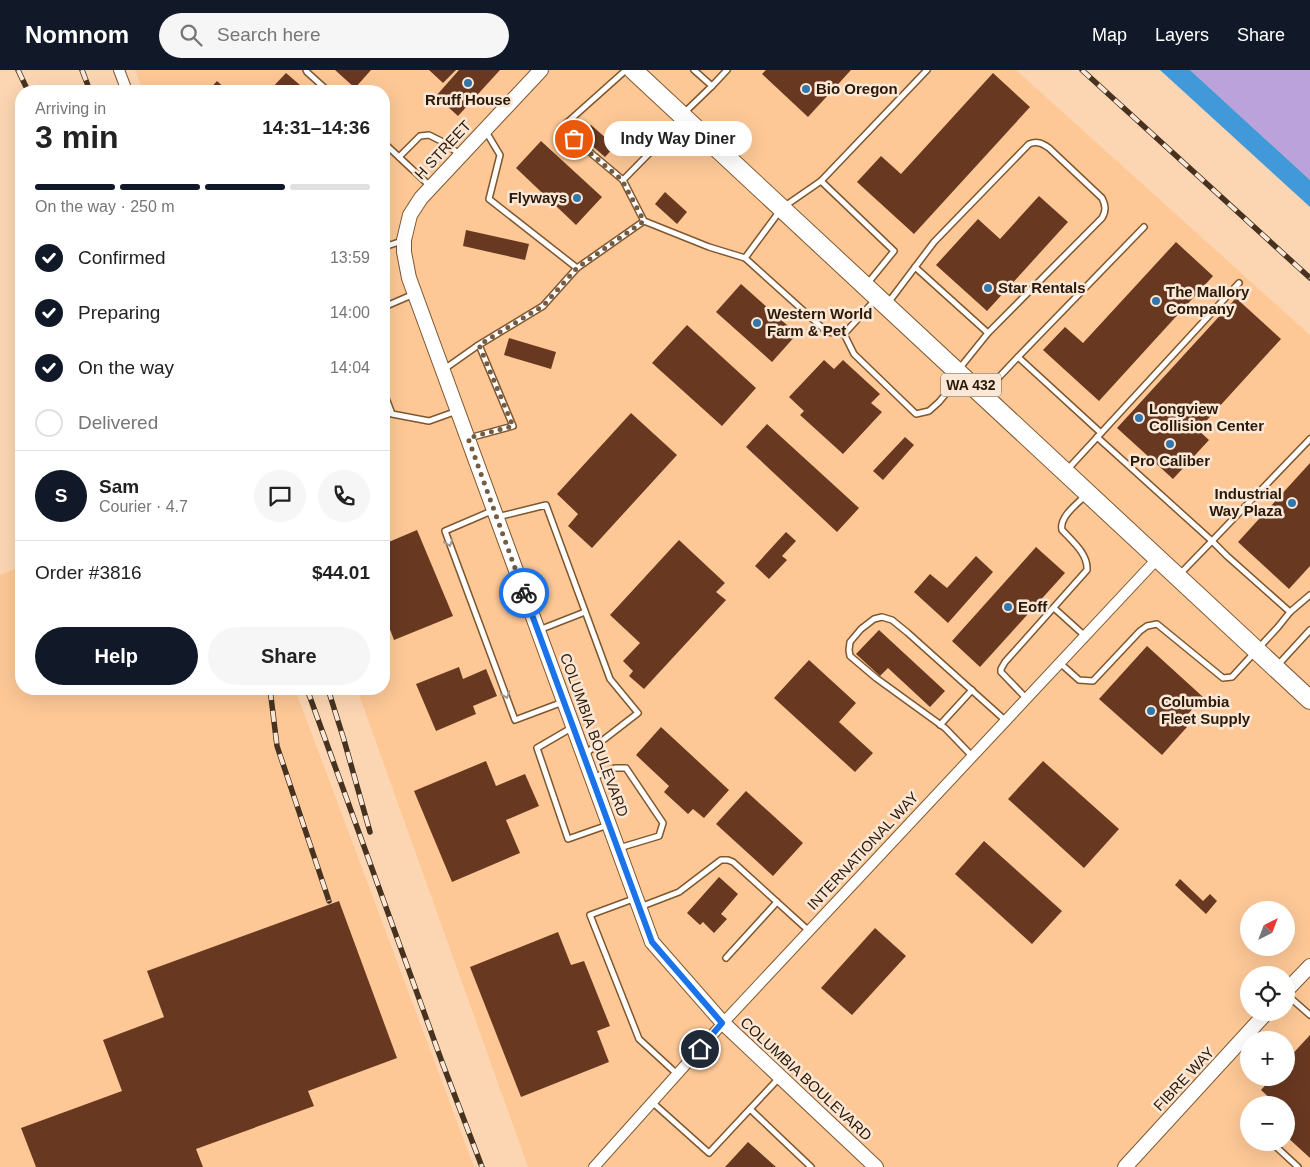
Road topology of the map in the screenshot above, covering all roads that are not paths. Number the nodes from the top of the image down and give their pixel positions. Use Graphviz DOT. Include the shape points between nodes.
graph roads {
  1 [pos="119,70"];
  2 [pos="306,70"];
  3 [pos="541,70"];
  4 [pos="626,70"];
  5 [pos="634,70"];
  6 [pos="694,70"];
  7 [pos="727,70"];
  8 [pos="927,70"];
  9 [pos="125,85"];
  10 [pos="321,85"];
  11 [pos="712,86"];
  12 [pos="683,116"];
  13 [pos="485,129"];
  14 [pos="390,149"];
  15 [pos="460,155"];
  16 [pos="399,157"];
  17 [pos="622,180"];
  18 [pos="821,182"];
  19 [pos="431,186"];
  20 [pos="782,208"];
  21 [pos="644,221"];
  22 [pos="1144,227"];
  23 [pos="404,240"];
  24 [pos="390,246"];
  25 [pos="745,258"];
  26 [pos="916,267"];
  27 [pos="577,268"];
  28 [pos="1239,283"];
  29 [pos="415,294"];
  30 [pos="876,297"];
  31 [pos="390,304"];
  32 [pos="988,333"];
  33 [pos="844,334"];
  34 [pos="479,345"];
  35 [pos="1018,357"];
  36 [pos="443,371"];
  37 [pos="959,374"];
  38 [pos="982,396"];
  39 [pos="390,409"];
  40 [pos="458,411"];
  41 [pos="1099,435"];
  42 [pos="468,438"];
  43 [pos="1310,439"];
  44 [pos="1065,472"];
  45 [pos="1087,494"];
  46 [pos="495,513"];
  47 [pos="1212,541"];
  48 [pos="1157,559"];
  49 [pos="1177,577"];
  50 [pos="1310,595"];
  51 [pos="1054,608"];
  52 [pos="585,612"];
  53 [pos="1290,612"];
  54 [pos="538,630"];
  55 [pos="1310,630"];
  56 [pos="1086,636"];
  57 [pos="1256,651"];
  58 [pos="1060,663"];
  59 [pos="1275,668"];
  60 [pos="972,690"];
  61 [pos="1026,699"];
  62 [pos="1310,700"];
  63 [pos="564,702"];
  64 [pos="1006,721"];
  65 [pos="940,725"];
  66 [pos="574,727"];
  67 [pos="584,755"];
  68 [pos="972,756"];
  69 [pos="592,778"];
  70 [pos="610,825"];
  71 [pos="618,848"];
  72 [pos="638,902"];
  73 [pos="777,902"];
  74 [pos="809,931"];
  75 [pos="726,958"];
  76 [pos="1310,966"];
  77 [pos="1295,983"];
  78 [pos="1295,1001"];
  79 [pos="1310,1015"];
  80 [pos="1259,1021"];
  81 [pos="722,1023"];
  82 [pos="677,1074"];
  83 [pos="780,1077"];
  84 [pos="652,1102"];
  85 [pos="750,1109"];
  86 [pos="1281,1151"];
  87 [pos="594,1167"];
  88 [pos="811,1167"];
  89 [pos="876,1167"];
  90 [pos="1125,1167"];
  91 [pos="1298,1167"];
  1 -- 9 [label="street"];
  2 -- 10 [label="lane"];
  3 -- 13 [label="street, H STREET"];
  4 -- 17 [label="lane" via="561,128"];
  5 -- 12 [label="highway, WA 432"];
  6 -- 11 [label="lane"];
  7 -- 11 [label="lane"];
  8 -- 18 [label="lane"];
  11 -- 12 [label="lane"];
  12 -- 17 [label="lane"];
  12 -- 20 [label="highway, WA 432"];
  13 -- 15 [label="street, H STREET"];
  13 -- 27 [label="lane" via="500,155 489,199"];
  14 -- 16 [label="lane"];
  15 -- 16 [label="lane" via="429,135 420,136"];
  15 -- 19 [label="street, H STREET"];
  16 -- 19 [label="lane"];
  17 -- 21 [label="lane"];
  18 -- 20 [label="lane"];
  18 -- 30 [label="lane" via="894,251"];
  19 -- 23 [label="street, H STREET" via="410,215"];
  20 -- 25 [label="lane"];
  20 -- 30 [label="highway, WA 432"];
  21 -- 25 [label="lane"];
  21 -- 27 [label="lane"];
  22 -- 35 [label="lane"];
  23 -- 24 [label="lane"];
  23 -- 29 [label="street, COLUMBIA BOULEVARD" via="409,278"];
  25 -- 33 [label="lane" via="827,332"];
  26 -- 30 [label="lane"];
  26 -- 32 [label="lane"];
  26 -- 32 [label="lane" via="934,242 1029,144 1042,143 1049,148 1102,198 1106,212"];
  27 -- 34 [label="lane" via="543,306"];
  28 -- 41 [label="lane"];
  29 -- 31 [label="lane"];
  29 -- 36 [label="street, COLUMBIA BOULEVARD"];
  30 -- 33 [label="lane"];
  30 -- 37 [label="highway, WA 432"];
  32 -- 37 [label="lane"];
  33 -- 37 [label="lane" via="854,354 916,414 929,411 939,402"];
  34 -- 36 [label="lane"];
  34 -- 42 [label="lane" via="513,426"];
  35 -- 38 [label="lane"];
  35 -- 41 [label="lane"];
  36 -- 40 [label="street, COLUMBIA BOULEVARD"];
  37 -- 38 [label="highway, WA 432"];
  38 -- 44 [label="highway, WA 432"];
  39 -- 40 [label="lane" via="392,414 429,422"];
  40 -- 42 [label="street, COLUMBIA BOULEVARD"];
  41 -- 44 [label="lane"];
  41 -- 47 [label="lane"];
  42 -- 46 [label="street, COLUMBIA BOULEVARD"];
  43 -- 47 [label="lane"];
  44 -- 45 [label="highway, WA 432"];
  45 -- 48 [label="highway, WA 432"];
  45 -- 51 [label="lane" via="1061,526 1084,555 1087,570"];
  46 -- 52 [label="lane" via="546,505"];
  46 -- 54 [label="street, COLUMBIA BOULEVARD"];
  46 -- 63 [label="lane, one-way" via="445,531 515,720"];
  47 -- 49 [label="lane"];
  47 -- 53 [label="lane"];
  48 -- 49 [label="highway, WA 432"];
  48 -- 56 [label="street, INTERNATIONAL WAY"];
  49 -- 57 [label="highway, WA 432"];
  50 -- 53 [label="lane"];
  51 -- 56 [label="lane"];
  51 -- 61 [label="lane" via="1001,668 1001,672"];
  52 -- 54 [label="lane"];
  52 -- 67 [label="lane" via="610,680 638,713"];
  53 -- 57 [label="lane"];
  54 -- 63 [label="street, COLUMBIA BOULEVARD"];
  55 -- 59 [label="lane"];
  56 -- 58 [label="street, INTERNATIONAL WAY"];
  57 -- 58 [label="lane" via="1232,677 1223,678 1157,624 1140,632 1093,681 1079,680"];
  57 -- 59 [label="highway, WA 432"];
  58 -- 61 [label="street, INTERNATIONAL WAY"];
  59 -- 62 [label="highway, WA 432"];
  60 -- 64 [label="lane"];
  60 -- 65 [label="lane"];
  60 -- 65 [label="lane" via="892,620 874,619 861,628 850,642 850,656"];
  61 -- 64 [label="street, INTERNATIONAL WAY"];
  63 -- 66 [label="street, COLUMBIA BOULEVARD"];
  64 -- 68 [label="street, INTERNATIONAL WAY"];
  65 -- 68 [label="lane"];
  66 -- 67 [label="street, COLUMBIA BOULEVARD"];
  66 -- 70 [label="lane" via="537,748 568,839"];
  67 -- 69 [label="street, COLUMBIA BOULEVARD"];
  68 -- 74 [label="street, INTERNATIONAL WAY"];
  69 -- 70 [label="street, COLUMBIA BOULEVARD"];
  69 -- 71 [label="lane" via="615,768 626,768 663,823 658,836"];
  70 -- 71 [label="street, COLUMBIA BOULEVARD"];
  71 -- 72 [label="street, COLUMBIA BOULEVARD"];
  72 -- 73 [label="lane" via="679,892 721,860 733,862"];
  72 -- 81 [label="street, COLUMBIA BOULEVARD" via="652,942"];
  72 -- 82 [label="lane" via="590,915 639,1039"];
  73 -- 74 [label="lane"];
  73 -- 75 [label="lane"];
  74 -- 81 [label="street, INTERNATIONAL WAY"];
  76 -- 77 [label="street"];
  78 -- 79 [label="lane"];
  80 -- 90 [label="street, FIBRE WAY"];
  81 -- 82 [label="street, INTERNATIONAL WAY"];
  81 -- 83 [label="street, COLUMBIA BOULEVARD"];
  82 -- 84 [label="street, INTERNATIONAL WAY"];
  83 -- 85 [label="lane"];
  83 -- 89 [label="street, COLUMBIA BOULEVARD"];
  84 -- 85 [label="lane" via="709,1153"];
  84 -- 87 [label="street, INTERNATIONAL WAY"];
  85 -- 88 [label="lane"];
  86 -- 91 [label="lane"];
}
